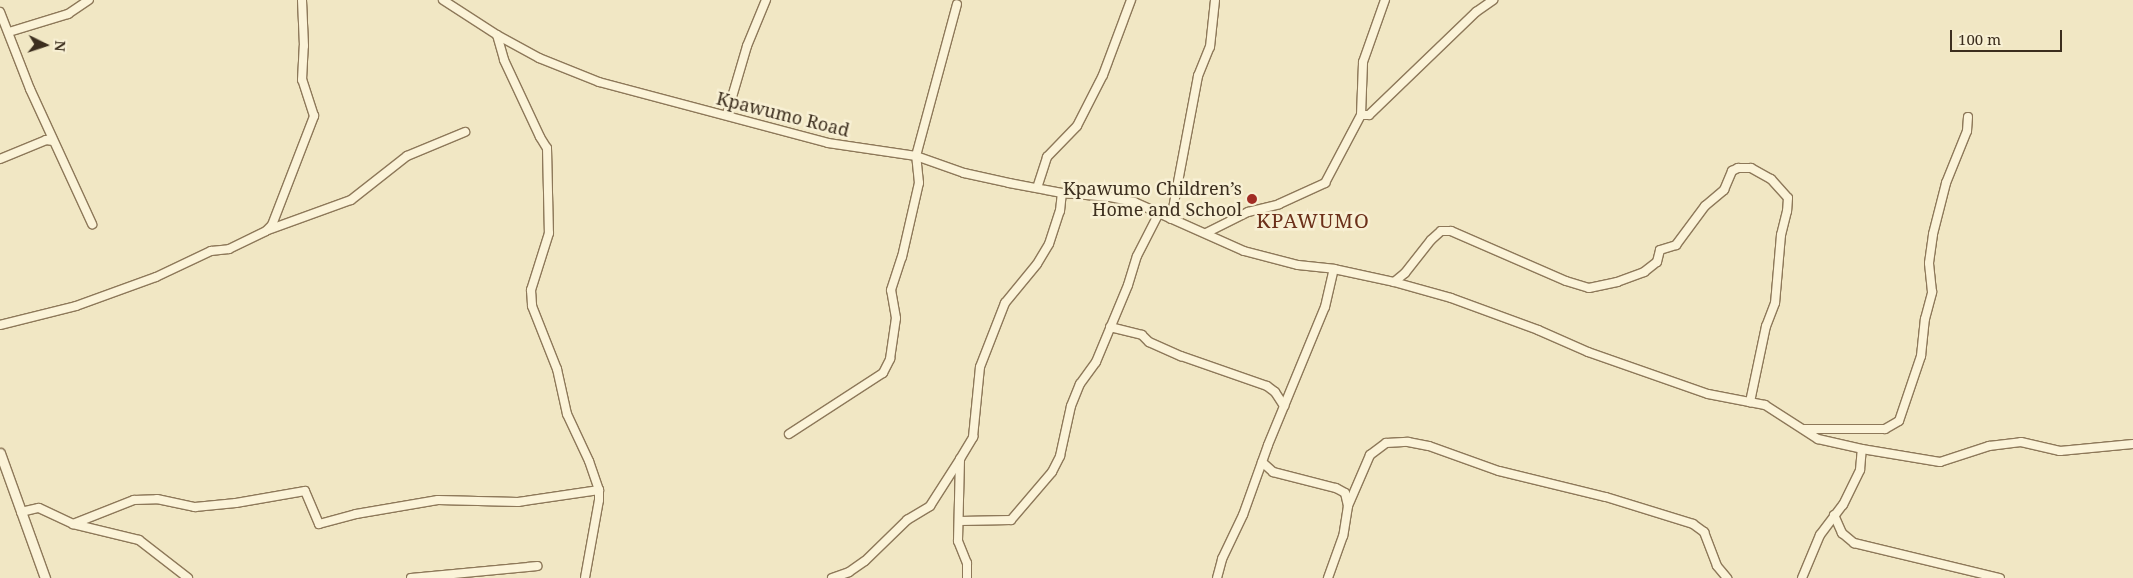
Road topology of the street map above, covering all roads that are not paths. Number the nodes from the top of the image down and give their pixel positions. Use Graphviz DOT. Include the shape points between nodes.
graph roads {
  1 [pos="89,0"];
  2 [pos="302,0"];
  3 [pos="443,0"];
  4 [pos="766,0"];
  5 [pos="1131,0"];
  6 [pos="1215,0"];
  7 [pos="1385,0"];
  8 [pos="1493,0"];
  9 [pos="957,4"];
  10 [pos="0,12"];
  11 [pos="9,32"];
  12 [pos="497,35"];
  13 [pos="727,114"];
  14 [pos="1361,114"];
  15 [pos="1968,118"];
  16 [pos="465,132"];
  17 [pos="53,141"];
  18 [pos="916,156"];
  19 [pos="0,159"];
  20 [pos="1037,188"];
  21 [pos="1062,193"];
  22 [pos="1159,214"];
  23 [pos="1171,218"];
  24 [pos="92,224"];
  25 [pos="266,231"];
  26 [pos="1206,233"];
  27 [pos="1334,269"];
  28 [pos="1394,282"];
  29 [pos="0,325"];
  30 [pos="1110,326"];
  31 [pos="1750,402"];
  32 [pos="1284,406"];
  33 [pos="1802,428"];
  34 [pos="789,434"];
  35 [pos="2133,444"];
  36 [pos="1862,449"];
  37 [pos="0,453"];
  38 [pos="960,459"];
  39 [pos="1262,462"];
  40 [pos="599,490"];
  41 [pos="1348,506"];
  42 [pos="21,512"];
  43 [pos="1834,515"];
  44 [pos="960,521"];
  45 [pos="73,524"];
  46 [pos="537,566"];
  47 [pos="46,578"];
  48 [pos="188,578"];
  49 [pos="411,578"];
  50 [pos="585,578"];
  51 [pos="832,578"];
  52 [pos="967,578"];
  53 [pos="1217,578"];
  54 [pos="1328,578"];
  55 [pos="1727,578"];
  56 [pos="1802,578"];
  57 [pos="2000,578"];
  1 -- 11 [label="street" via="68,14"];
  2 -- 25 [label="street" via="302,80 314,116 272,225"];
  3 -- 12 [label="street, Kpawumo Road"];
  4 -- 13 [label="street" via="747,46"];
  5 -- 20 [label="street" via="1103,75 1077,126 1047,157"];
  6 -- 23 [label="street" via="1210,47 1198,76"];
  7 -- 14 [label="street" via="1364,62"];
  8 -- 14 [label="street" via="1476,12 1369,115"];
  9 -- 18 [label="street"];
  10 -- 11 [label="street"];
  11 -- 17 [label="street"];
  12 -- 13 [label="street, Kpawumo Road" via="539,58 583,76 632,92"];
  12 -- 40 [label="street" via="504,60 547,148 549,162 549,233 531,290 532,306 557,369 567,414"];
  13 -- 18 [label="street, Kpawumo Road" via="770,129 828,143"];
  14 -- 26 [label="street" via="1325,183 1279,204 1248,212"];
  15 -- 33 [label="street" via="1967,131 1946,183 1933,234 1929,263 1932,292 1920,356 1899,421 1886,429"];
  16 -- 25 [label="street" via="407,156 351,200"];
  17 -- 19 [label="street" via="46,140"];
  17 -- 24 [label="street"];
  18 -- 20 [label="street, Kpawumo Road" via="964,173"];
  18 -- 34 [label="street" via="919,183 891,290 896,318 890,359 883,373"];
  20 -- 21 [label="street, Kpawumo Road"];
  21 -- 22 [label="street, Kpawumo Road" via="1134,202"];
  21 -- 38 [label="street" via="1060,211 1049,244 1005,303 980,367 973,437"];
  22 -- 23 [label="street, Kpawumo Road"];
  22 -- 30 [label="street" via="1137,256"];
  23 -- 26 [label="street, Kpawumo Road"];
  25 -- 29 [label="street" via="229,249 211,251 156,277 85,302"];
  26 -- 27 [label="street, Kpawumo Road" via="1244,251 1298,265"];
  27 -- 28 [label="street, Kpawumo Road"];
  27 -- 32 [label="street" via="1325,307"];
  28 -- 31 [label="street, Kpawumo Road" via="1451,298 1588,352 1708,394"];
  28 -- 31 [label="street" via="1406,273 1441,231 1451,231 1588,288 1617,282 1644,272 1657,262 1660,250 1676,245 1705,206 1724,190 1732,171 1751,168 1771,179 1788,198 1780,235 1775,303 1766,326"];
  30 -- 32 [label="street" via="1142,335 1149,342 1181,356 1267,386"];
  30 -- 44 [label="street" via="1096,362 1080,384 1071,406 1060,456 1035,494 1011,520"];
  31 -- 33 [label="street, Kpawumo Road" via="1766,405"];
  32 -- 39 [label="street"];
  33 -- 36 [label="street, Kpawumo Road" via="1818,439"];
  35 -- 36 [label="street, Kpawumo Road" via="2060,451 2021,442 1989,446 1940,462"];
  36 -- 43 [label="street" via="1860,470 1844,505"];
  37 -- 42 [label="street"];
  38 -- 44 [label="street"];
  38 -- 51 [label="street" via="930,506 906,520 865,561"];
  39 -- 41 [label="street" via="1273,472 1346,493"];
  39 -- 53 [label="street"];
  40 -- 45 [label="street" via="518,502 438,500 319,524 305,491 195,507 157,499 134,500"];
  40 -- 50 [label="street"];
  41 -- 54 [label="street" via="1343,536"];
  41 -- 55 [label="street" via="1370,455 1386,443 1408,442 1429,446 1499,471 1606,497 1692,524 1704,532 1717,566"];
  42 -- 45 [label="street" via="39,508"];
  42 -- 47 [label="street"];
  43 -- 56 [label="street" via="1820,535"];
  43 -- 57 [label="street" via="1842,533 1854,543"];
  44 -- 52 [label="street" via="958,541 967,563"];
  45 -- 48 [label="street" via="139,540"];
  46 -- 49 [label="street"];
}
